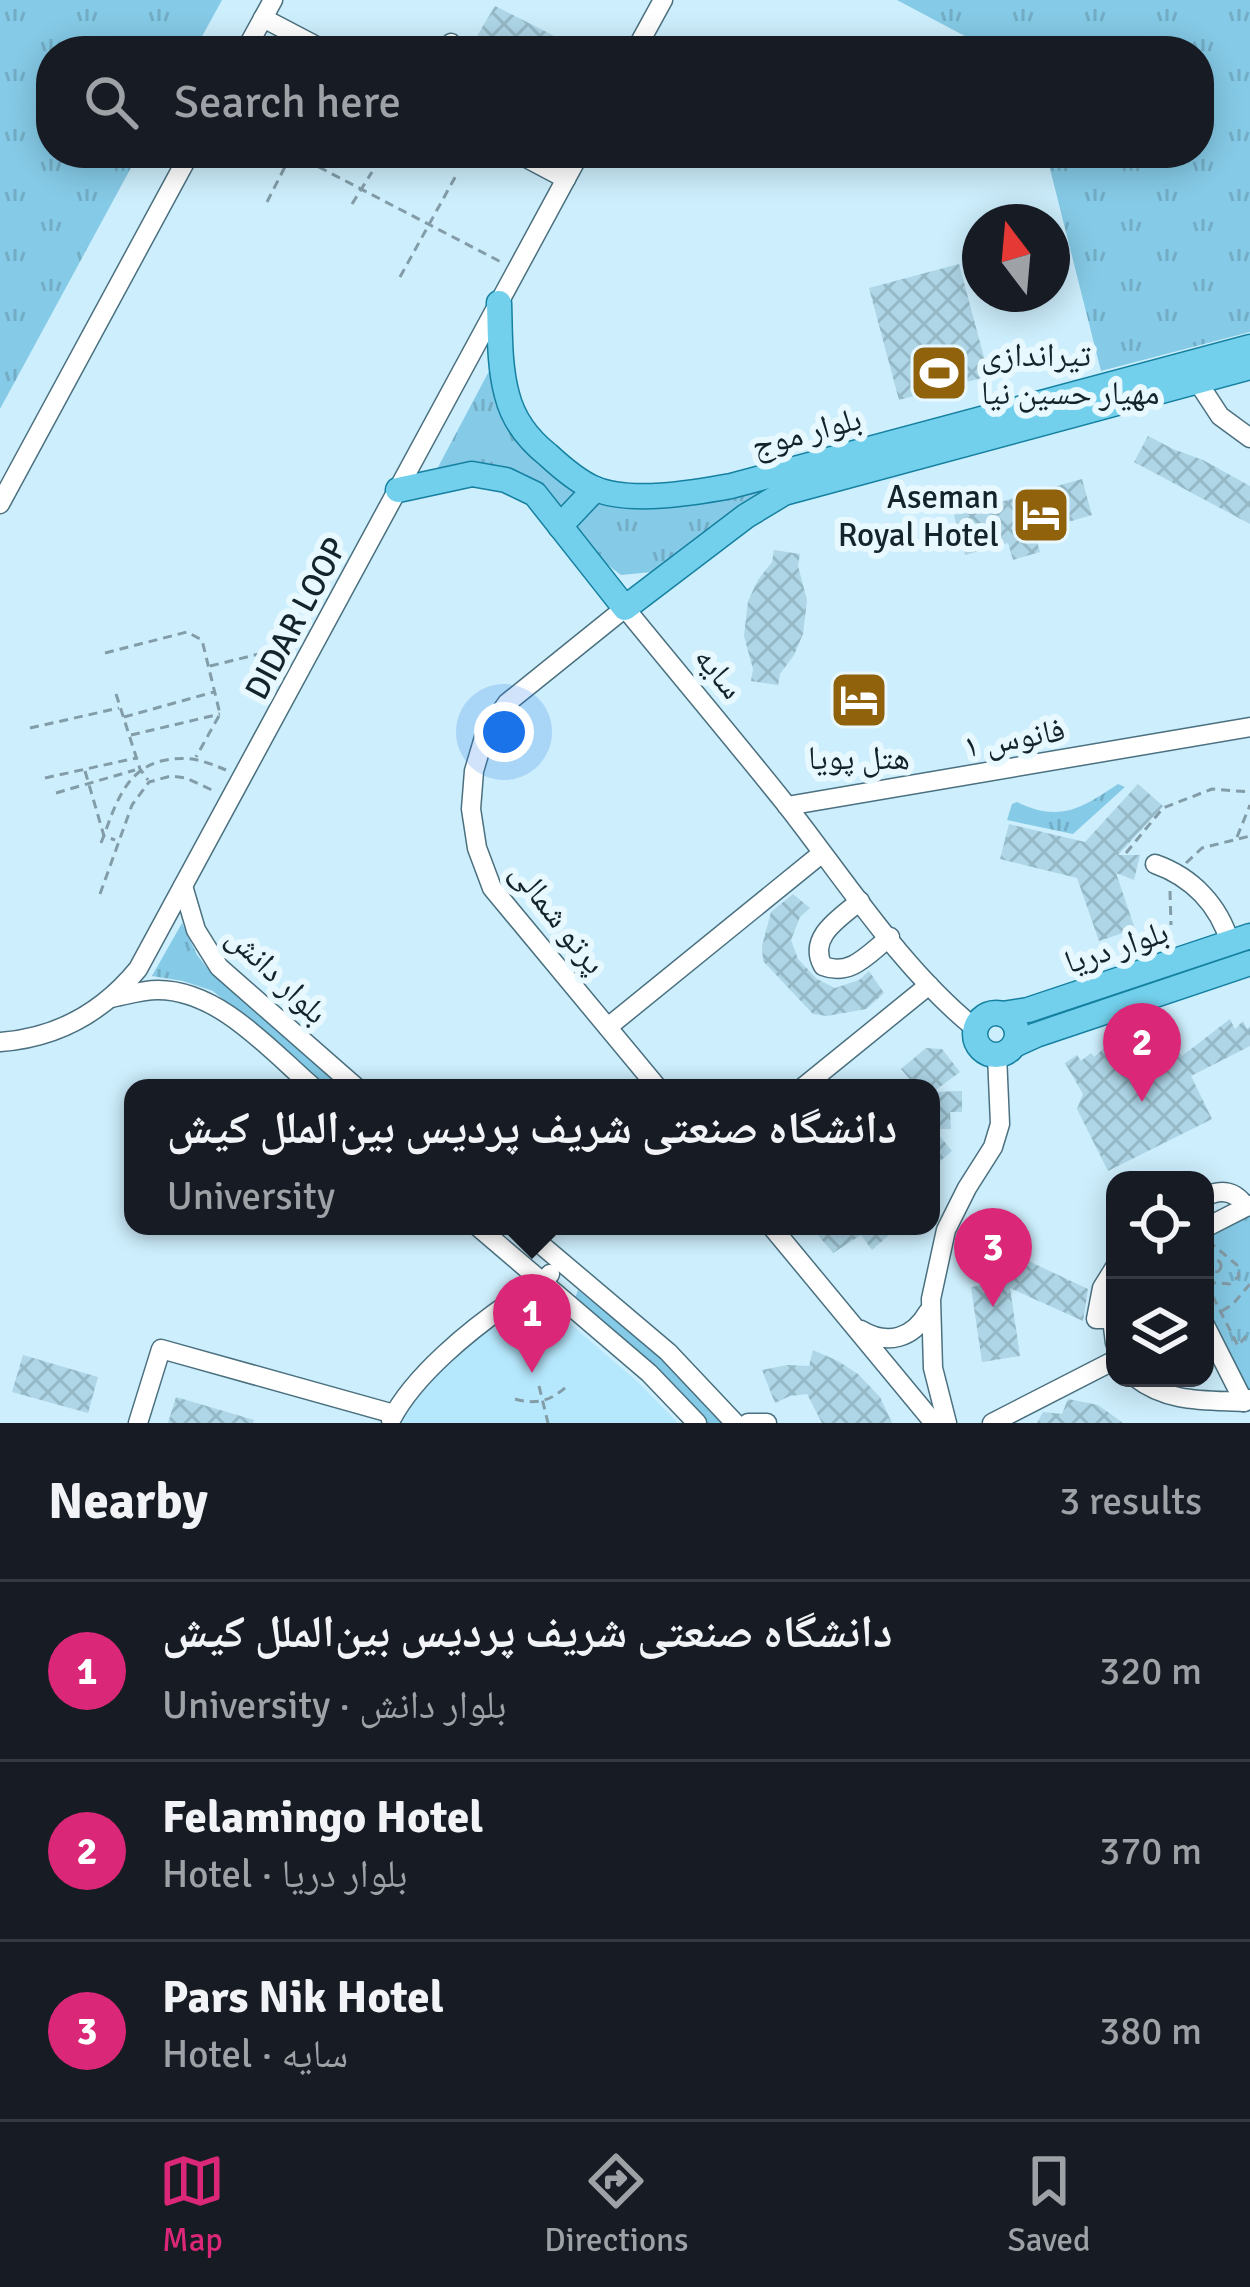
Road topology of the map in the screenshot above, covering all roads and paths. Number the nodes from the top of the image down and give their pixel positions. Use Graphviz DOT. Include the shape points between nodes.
graph roads {
  1 [pos="663,0"];
  2 [pos="268,9"];
  3 [pos="253,36"];
  4 [pos="305,36"];
  5 [pos="643,36"];
  6 [pos="182,168"];
  7 [pos="285,168"];
  8 [pos="322,168"];
  9 [pos="545,168"];
  10 [pos="572,168"];
  11 [pos="372,172"];
  12 [pos="458,172"];
  13 [pos="566,179"];
  14 [pos="362,189"];
  15 [pos="267,202"];
  16 [pos="352,205"];
  17 [pos="429,224"];
  18 [pos="501,262"];
  19 [pos="400,277"];
  20 [pos="499,302"];
  21 [pos="1250,347"];
  22 [pos="1250,367"];
  23 [pos="1197,381"];
  24 [pos="1250,438"];
  25 [pos="897,450"];
  26 [pos="24,459"];
  27 [pos="0,474"];
  28 [pos="595,489"];
  29 [pos="398,490"];
  30 [pos="0,504"];
  31 [pos="560,526"];
  32 [pos="625,608"];
  33 [pos="105,653"];
  34 [pos="259,653"];
  35 [pos="208,667"];
  36 [pos="214,692"];
  37 [pos="116,694"];
  38 [pos="120,707"];
  39 [pos="220,714"];
  40 [pos="124,717"];
  41 [pos="29,728"];
  42 [pos="1250,728"];
  43 [pos="129,735"];
  44 [pos="196,757"];
  45 [pos="136,758"];
  46 [pos="140,769"];
  47 [pos="226,770"];
  48 [pos="85,771"];
  49 [pos="45,778"];
  50 [pos="149,782"];
  51 [pos="89,784"];
  52 [pos="214,791"];
  53 [pos="1250,792"];
  54 [pos="56,793"];
  55 [pos="787,806"];
  56 [pos="1250,806"];
  57 [pos="104,836"];
  58 [pos="1250,836"];
  59 [pos="1236,838"];
  60 [pos="116,841"];
  61 [pos="101,843"];
  62 [pos="1126,853"];
  63 [pos="821,854"];
  64 [pos="1155,864"];
  65 [pos="1177,872"];
  66 [pos="184,886"];
  67 [pos="100,895"];
  68 [pos="860,901"];
  69 [pos="1172,925"];
  70 [pos="890,938"];
  71 [pos="1240,939"];
  72 [pos="1250,963"];
  73 [pos="929,985"];
  74 [pos="111,998"];
  75 [pos="1002,1014"];
  76 [pos="608,1028"];
  77 [pos="976,1029"];
  78 [pos="0,1042"];
  79 [pos="1005,1050"];
  80 [pos="303,1079"];
  81 [pos="347,1079"];
  82 [pos="650,1079"];
  83 [pos="813,1079"];
  84 [pos="1214,1193"];
  85 [pos="1248,1206"];
  86 [pos="1214,1223"];
  87 [pos="487,1235"];
  88 [pos="530,1235"];
  89 [pos="778,1235"];
  90 [pos="1214,1245"];
  91 [pos="1222,1252"];
  92 [pos="1219,1261"];
  93 [pos="561,1262"];
  94 [pos="1214,1263"];
  95 [pos="1214,1268"];
  96 [pos="1106,1282"];
  97 [pos="543,1283"];
  98 [pos="1214,1283"];
  99 [pos="1250,1284"];
  100 [pos="1214,1299"];
  101 [pos="930,1307"];
  102 [pos="1221,1312"];
  103 [pos="1106,1315"];
  104 [pos="854,1327"];
  105 [pos="1250,1331"];
  106 [pos="1214,1341"];
  107 [pos="1106,1365"];
  108 [pos="539,1386"];
  109 [pos="566,1386"];
  110 [pos="1148,1387"];
  111 [pos="514,1399"];
  112 [pos="542,1400"];
  113 [pos="1247,1400"];
  114 [pos="392,1418"];
  115 [pos="138,1423"];
  116 [pos="548,1423"];
  117 [pos="697,1423"];
  118 [pos="735,1423"];
  119 [pos="748,1423"];
  120 [pos="767,1423"];
  121 [pos="934,1423"];
  122 [pos="947,1423"];
  123 [pos="992,1423"];
  1 -- 5 [label="street"];
  2 -- 3 [label="street"];
  2 -- 4 [label="street"];
  6 -- 26 [label="street"];
  7 -- 15 [label="path"];
  8 -- 14 [label="path"];
  9 -- 13 [label="street"];
  10 -- 13 [label="street, DIDAR LOOP"];
  11 -- 14 [label="path"];
  12 -- 17 [label="path"];
  13 -- 20 [label="street, DIDAR LOOP"];
  14 -- 16 [label="path"];
  14 -- 17 [label="path"];
  17 -- 18 [label="path"];
  17 -- 19 [label="path"];
  20 -- 28 [label="main road, بلوار موج" via="507,395 520,427"];
  20 -- 29 [label="street, DIDAR LOOP"];
  21 -- 25 [label="main road, بلوار موج"];
  22 -- 23 [label="main road, بلوار موج"];
  23 -- 24 [label="street" via="1220,416"];
  23 -- 25 [label="main road, بلوار موج"];
  25 -- 28 [label="main road, بلوار موج" via="679,495"];
  25 -- 32 [label="main road, بلوار موج" via="784,493"];
  26 -- 27 [label="street"];
  26 -- 30 [label="street"];
  28 -- 31 [label="main road"];
  29 -- 31 [label="main road, سایه" via="472,474 506,480 535,494"];
  29 -- 66 [label="street, DIDAR LOOP"];
  31 -- 32 [label="main road, سایه"];
  32 -- 55 [label="street, سایه"];
  32 -- 76 [label="street, پرتو شمالی" via="507,703 485,734 471,809 492,888"];
  33 -- 35 [label="path" via="187,632 202,640"];
  34 -- 35 [label="path"];
  35 -- 36 [label="path"];
  36 -- 39 [label="path"];
  36 -- 40 [label="path"];
  37 -- 38 [label="path"];
  38 -- 40 [label="path"];
  38 -- 41 [label="path"];
  39 -- 43 [label="path"];
  39 -- 44 [label="path"];
  40 -- 43 [label="path"];
  42 -- 55 [label="street, فانوس ۱"];
  43 -- 45 [label="path"];
  44 -- 46 [label="path"];
  44 -- 47 [label="path"];
  45 -- 46 [label="path"];
  45 -- 48 [label="path"];
  46 -- 50 [label="path"];
  46 -- 51 [label="path"];
  46 -- 57 [label="path"];
  48 -- 49 [label="path"];
  48 -- 51 [label="path"];
  50 -- 52 [label="path" via="186,778"];
  50 -- 60 [label="path"];
  51 -- 54 [label="path"];
  51 -- 57 [label="path"];
  53 -- 62 [label="path" via="1212,789 1163,808"];
  55 -- 63 [label="street, سایه"];
  56 -- 59 [label="path"];
  57 -- 60 [label="path"];
  57 -- 61 [label="path"];
  58 -- 59 [label="path"];
  59 -- 65 [label="path" via="1202,848"];
  60 -- 67 [label="path"];
  63 -- 68 [label="street, سایه"];
  63 -- 76 [label="street"];
  64 -- 65 [label="street"];
  65 -- 69 [label="path"];
  65 -- 71 [label="street"];
  66 -- 74 [label="street, DIDAR LOOP" via="138,968"];
  66 -- 81 [label="street, بلوار دانش" via="196,930 219,967"];
  68 -- 70 [label="street, سایه"];
  68 -- 70 [label="street" via="826,929 817,950 823,966 851,968"];
  70 -- 73 [label="street, سایه"];
  71 -- 75 [label="main road, بلوار دریا"];
  72 -- 79 [label="main road, بلوار دریا"];
  73 -- 77 [label="street, سایه"];
  73 -- 83 [label="street"];
  74 -- 78 [label="street, DIDAR LOOP" via="60,1030"];
  74 -- 80 [label="street, بلوار دانش" via="165,990 208,1000"];
  75 -- 77 [label="main road" via="988,1014"];
  75 -- 79 [label="main road" via="1016,1026 1017,1039"];
  76 -- 82 [label="street, پرتو شمالی"];
  77 -- 79 [label="main road" via="980,1047"];
  79 -- 101 [label="street" via="1000,1124 946,1231"];
  84 -- 85 [label="street"];
  85 -- 86 [label="street"];
  87 -- 97 [label="street"];
  88 -- 93 [label="street"];
  89 -- 104 [label="street"];
  90 -- 91 [label="path"];
  91 -- 92 [label="path"];
  91 -- 98 [label="path" via="1237,1265 1237,1280"];
  92 -- 94 [label="path"];
  92 -- 95 [label="path" via="1220,1270"];
  93 -- 97 [label="street"];
  93 -- 118 [label="street" via="668,1352"];
  96 -- 103 [label="street" via="1096,1319"];
  97 -- 114 [label="street" via="434,1365"];
  97 -- 117 [label="street"];
  99 -- 102 [label="path"];
  100 -- 102 [label="path"];
  101 -- 104 [label="street" via="903,1337 882,1339"];
  101 -- 122 [label="street"];
  102 -- 105 [label="path" via="1238,1346"];
  104 -- 121 [label="street"];
  106 -- 113 [label="street"];
  107 -- 123 [label="street"];
  108 -- 112 [label="path"];
  109 -- 112 [label="path"];
  110 -- 113 [label="street" via="1170,1396"];
  111 -- 112 [label="path"];
  112 -- 116 [label="path"];
  114 -- 115 [label="street" via="161,1349"];
  119 -- 120 [label="street"];
}
